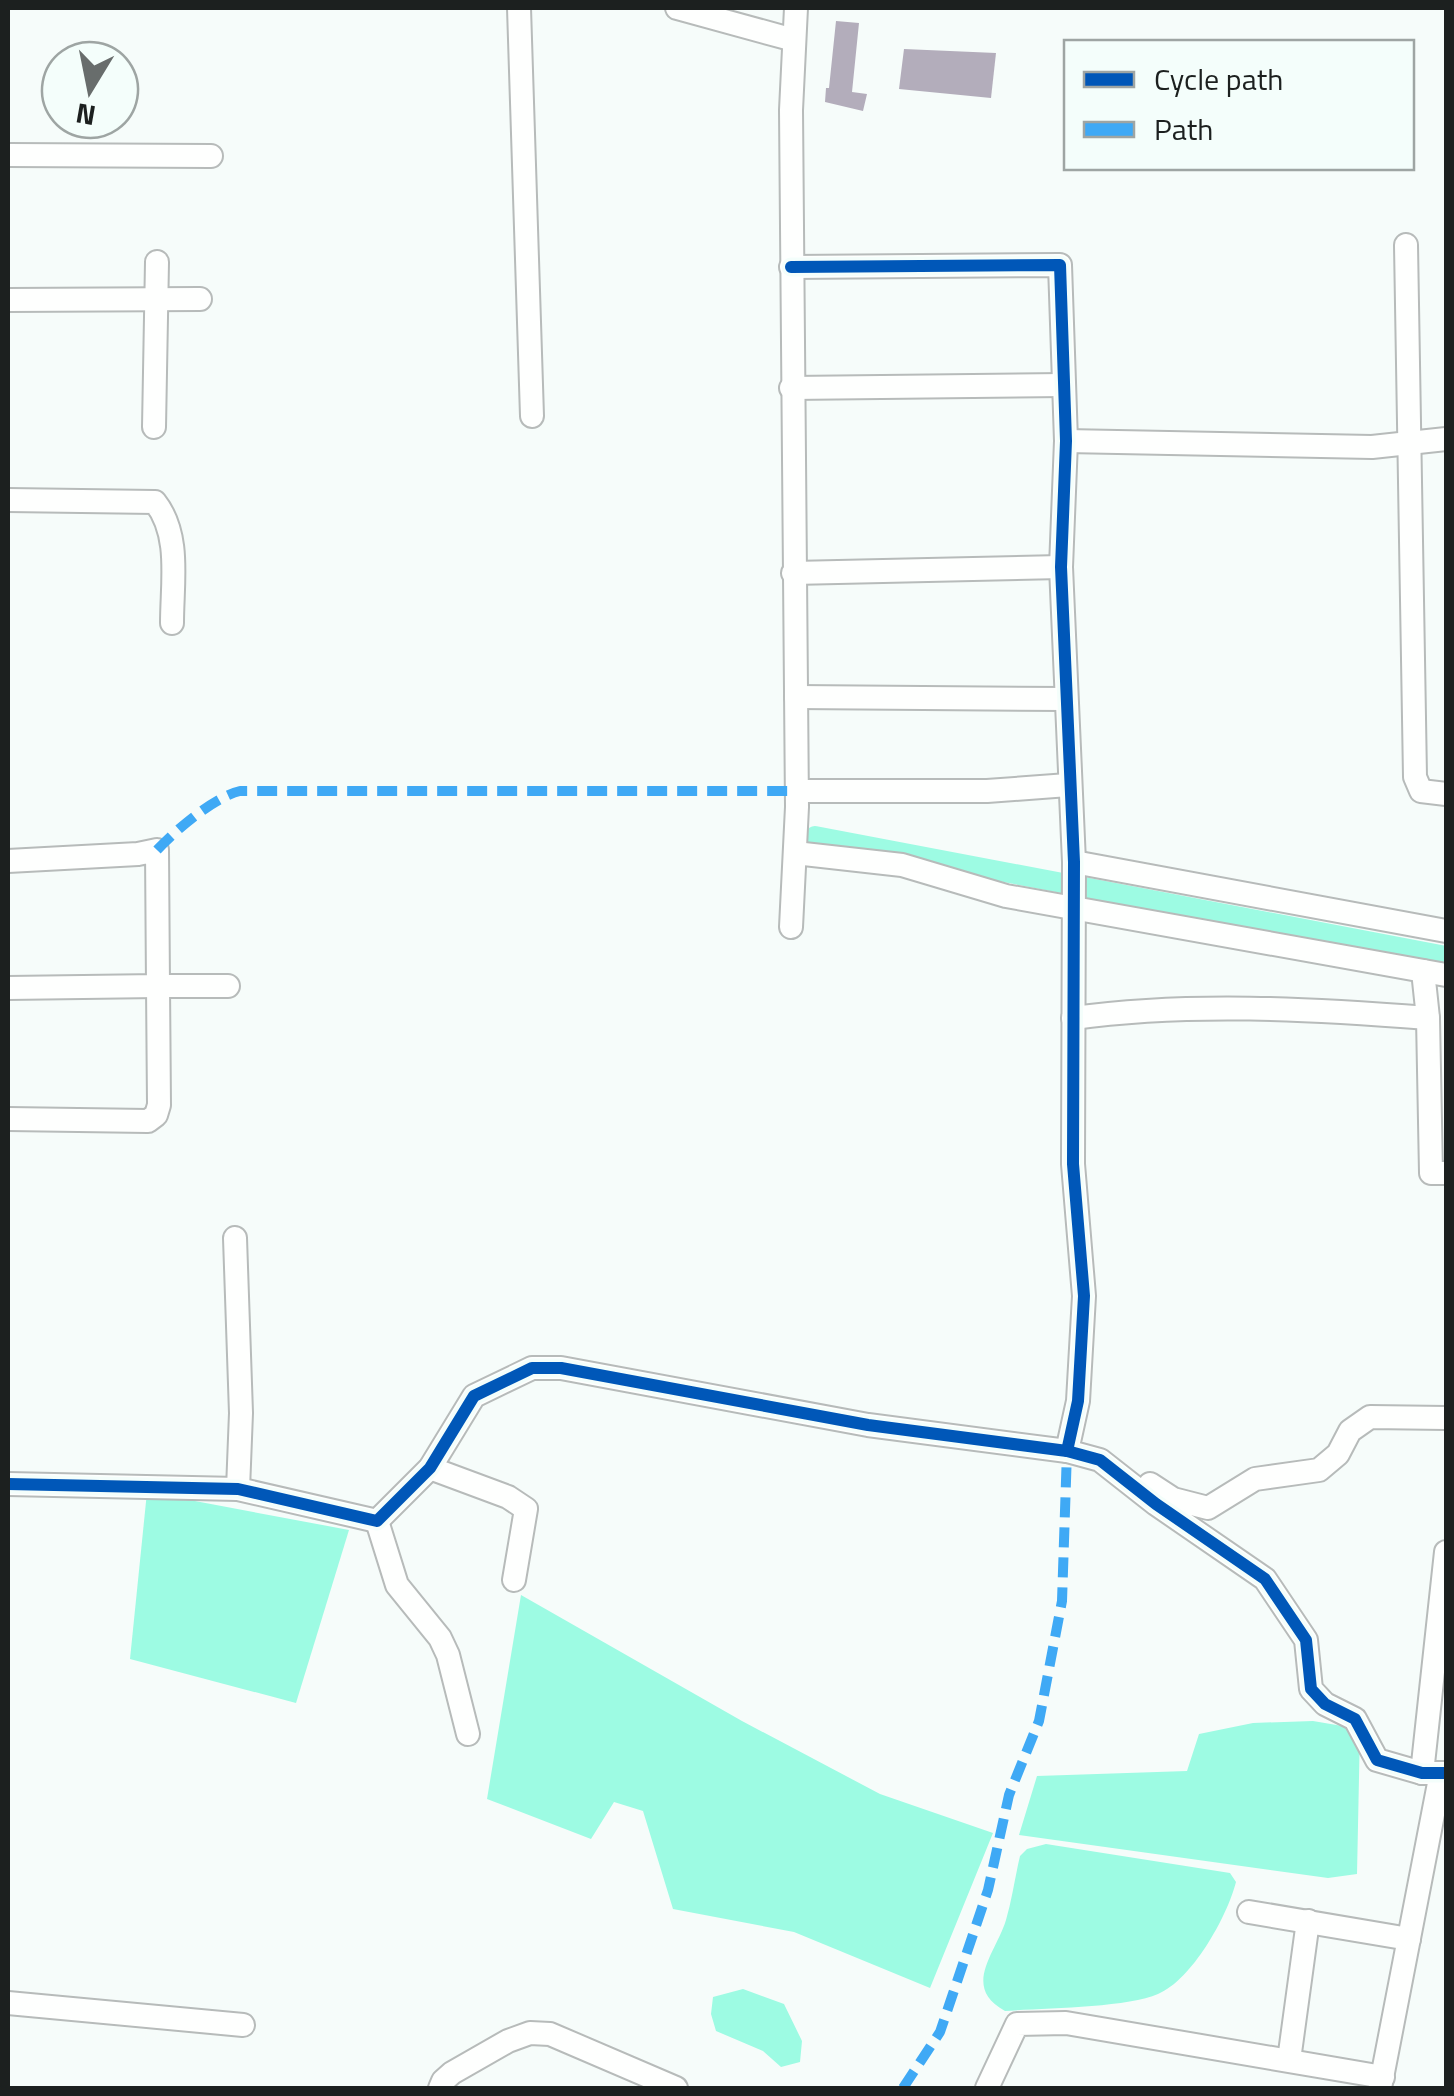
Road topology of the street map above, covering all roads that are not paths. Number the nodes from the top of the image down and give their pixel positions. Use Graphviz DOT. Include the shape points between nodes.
graph roads {
  1 [pos="519,8"];
  2 [pos="677,8"];
  3 [pos="796,8"];
  4 [pos="794,40"];
  5 [pos="8,155"];
  6 [pos="211,156"];
  7 [pos="1406,245"];
  8 [pos="157,262"];
  9 [pos="791,267"];
  10 [pos="8,300"];
  11 [pos="156,300"];
  12 [pos="200,300"];
  13 [pos="1064,385"];
  14 [pos="792,388"];
  15 [pos="532,416"];
  16 [pos="154,427"];
  17 [pos="1446,439"];
  18 [pos="1066,442"];
  19 [pos="1409,443"];
  20 [pos="8,500"];
  21 [pos="1061,568"];
  22 [pos="793,572"];
  23 [pos="172,623"];
  24 [pos="796,697"];
  25 [pos="1066,698"];
  26 [pos="1068,785"];
  27 [pos="796,791"];
  28 [pos="1446,794"];
  29 [pos="795,854"];
  30 [pos="8,861"];
  31 [pos="1073,888"];
  32 [pos="791,927"];
  33 [pos="1446,931"];
  34 [pos="1435,972"];
  35 [pos="158,986"];
  36 [pos="228,986"];
  37 [pos="8,988"];
  38 [pos="1073,1018"];
  39 [pos="1428,1018"];
  40 [pos="8,1118"];
  41 [pos="1446,1173"];
  42 [pos="236,1238"];
  43 [pos="1446,1418"];
  44 [pos="1066,1451"];
  45 [pos="1100,1460"];
  46 [pos="430,1468"];
  47 [pos="8,1484"];
  48 [pos="238,1489"];
  49 [pos="377,1521"];
  50 [pos="1446,1552"];
  51 [pos="514,1580"];
  52 [pos="468,1734"];
  53 [pos="1437,1773"];
  54 [pos="1249,1912"];
  55 [pos="1308,1922"];
  56 [pos="1408,1938"];
  57 [pos="8,2003"];
  58 [pos="243,2024"];
  59 [pos="1289,2060"];
  60 [pos="1382,2082"];
  61 [pos="440,2088"];
  62 [pos="676,2088"];
  63 [pos="988,2088"];
  1 -- 15 [label="street"];
  2 -- 4 [label="street"];
  3 -- 4 [label="street"];
  4 -- 9 [label="street"];
  5 -- 6 [label="street"];
  7 -- 19 [label="street"];
  8 -- 11 [label="street"];
  9 -- 13 [label="street" via="1060,266"];
  9 -- 14 [label="street"];
  10 -- 11 [label="street"];
  11 -- 12 [label="street"];
  11 -- 16 [label="street"];
  13 -- 14 [label="street"];
  13 -- 18 [label="street"];
  14 -- 22 [label="street"];
  17 -- 19 [label="street"];
  18 -- 19 [label="street"];
  18 -- 21 [label="street"];
  19 -- 28 [label="street" via="1415,777 1421,791"];
  20 -- 23 [label="street" via="155,502 173,543"];
  21 -- 22 [label="street"];
  21 -- 25 [label="street"];
  22 -- 24 [label="street"];
  24 -- 25 [label="street"];
  24 -- 27 [label="street"];
  25 -- 26 [label="street"];
  26 -- 27 [label="street"];
  26 -- 31 [label="street"];
  27 -- 29 [label="street"];
  29 -- 31 [label="street" via="902,865 1006,896"];
  29 -- 32 [label="street"];
  30 -- 35 [label="street" via="157,850"];
  31 -- 33 [label="street"];
  31 -- 34 [label="street" via="1187,926"];
  31 -- 38 [label="street"];
  34 -- 39 [label="street"];
  35 -- 36 [label="street"];
  35 -- 37 [label="street"];
  35 -- 40 [label="street" via="156,1115 148,1121"];
  38 -- 39 [label="street" via="1218,1007"];
  38 -- 44 [label="street" via="1073,1164 1084,1296 1078,1402"];
  39 -- 41 [label="street" via="1431,1173"];
  42 -- 48 [label="street"];
  43 -- 45 [label="street" via="1370,1418 1318,1470 1255,1479 1208,1508 1160,1492 1126,1464"];
  44 -- 45 [label="street"];
  44 -- 46 [label="street" via="532,1368 474,1396"];
  45 -- 53 [label="street" via="1265,1580 1306,1640 1311,1689 1355,1719 1377,1760"];
  46 -- 49 [label="street"];
  46 -- 51 [label="street" via="526,1509"];
  47 -- 48 [label="street"];
  48 -- 49 [label="street"];
  49 -- 52 [label="street" via="397,1585 448,1655"];
  50 -- 53 [label="street"];
  53 -- 56 [label="street"];
  54 -- 55 [label="street"];
  55 -- 56 [label="street"];
  55 -- 59 [label="street"];
  56 -- 60 [label="street"];
  57 -- 58 [label="street"];
  59 -- 60 [label="street"];
  59 -- 63 [label="street" via="1066,2023 1018,2024"];
  61 -- 62 [label="street" via="452,2073 530,2033 550,2034"];
}
